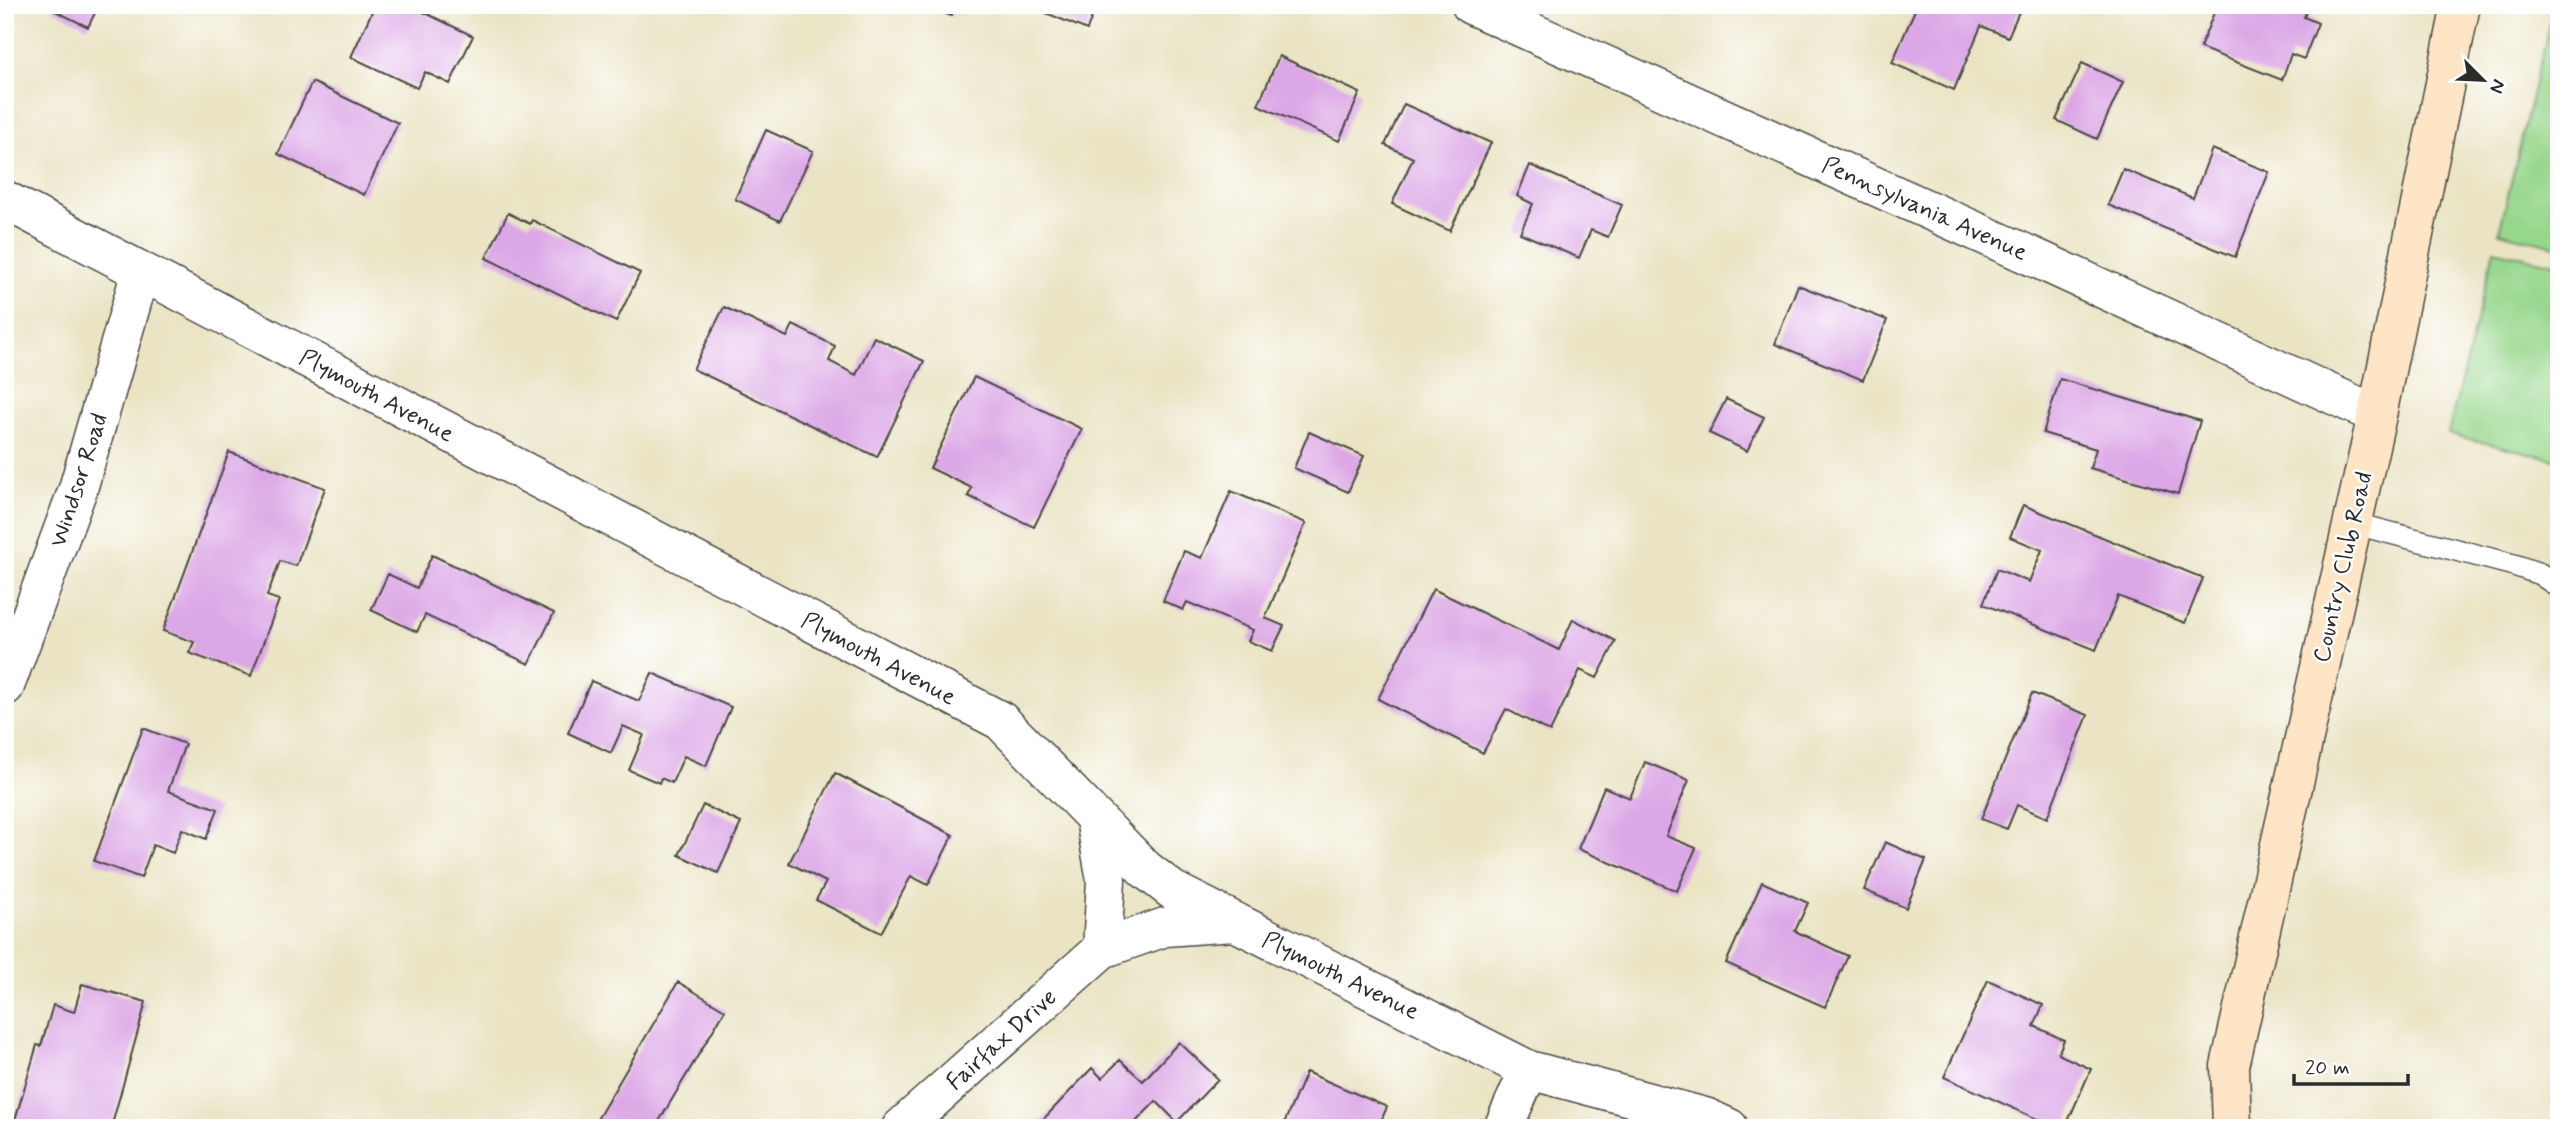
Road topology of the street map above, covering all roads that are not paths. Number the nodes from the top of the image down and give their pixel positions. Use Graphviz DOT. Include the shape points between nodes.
graph roads {
  1 [pos="1471,5"];
  2 [pos="2461,5"];
  3 [pos="5,200"];
  4 [pos="141,271"];
  5 [pos="2377,415"];
  6 [pos="2352,523"];
  7 [pos="2559,587"];
  8 [pos="5,686"];
  9 [pos="1095,819"];
  10 [pos="1234,922"];
  11 [pos="1102,949"];
  12 [pos="1529,1070"];
  13 [pos="901,1128"];
  14 [pos="1503,1128"];
  15 [pos="1729,1128"];
  16 [pos="2232,1128"];
  1 -- 5 [label="street, Pennsylvania Avenue"];
  2 -- 5 [label="main road, Country Club Road"];
  3 -- 4 [label="street, Plymouth Avenue"];
  4 -- 8 [label="street, Windsor Road" via="78,489"];
  4 -- 9 [label="street, Plymouth Avenue" via="1000,721"];
  5 -- 6 [label="main road, Country Club Road"];
  6 -- 7 [label="lane" via="2514,565"];
  6 -- 16 [label="main road, Country Club Road" via="2230,1066"];
  9 -- 10 [label="street, Plymouth Avenue" via="1163,883"];
  9 -- 11 [label="street" via="1106,880"];
  10 -- 11 [label="street, Fairfax Drive" via="1164,928"];
  10 -- 12 [label="street, Plymouth Avenue"];
  11 -- 13 [label="street, Fairfax Drive"];
  12 -- 14 [label="street"];
  12 -- 15 [label="street, Plymouth Avenue" via="1705,1117"];
}
